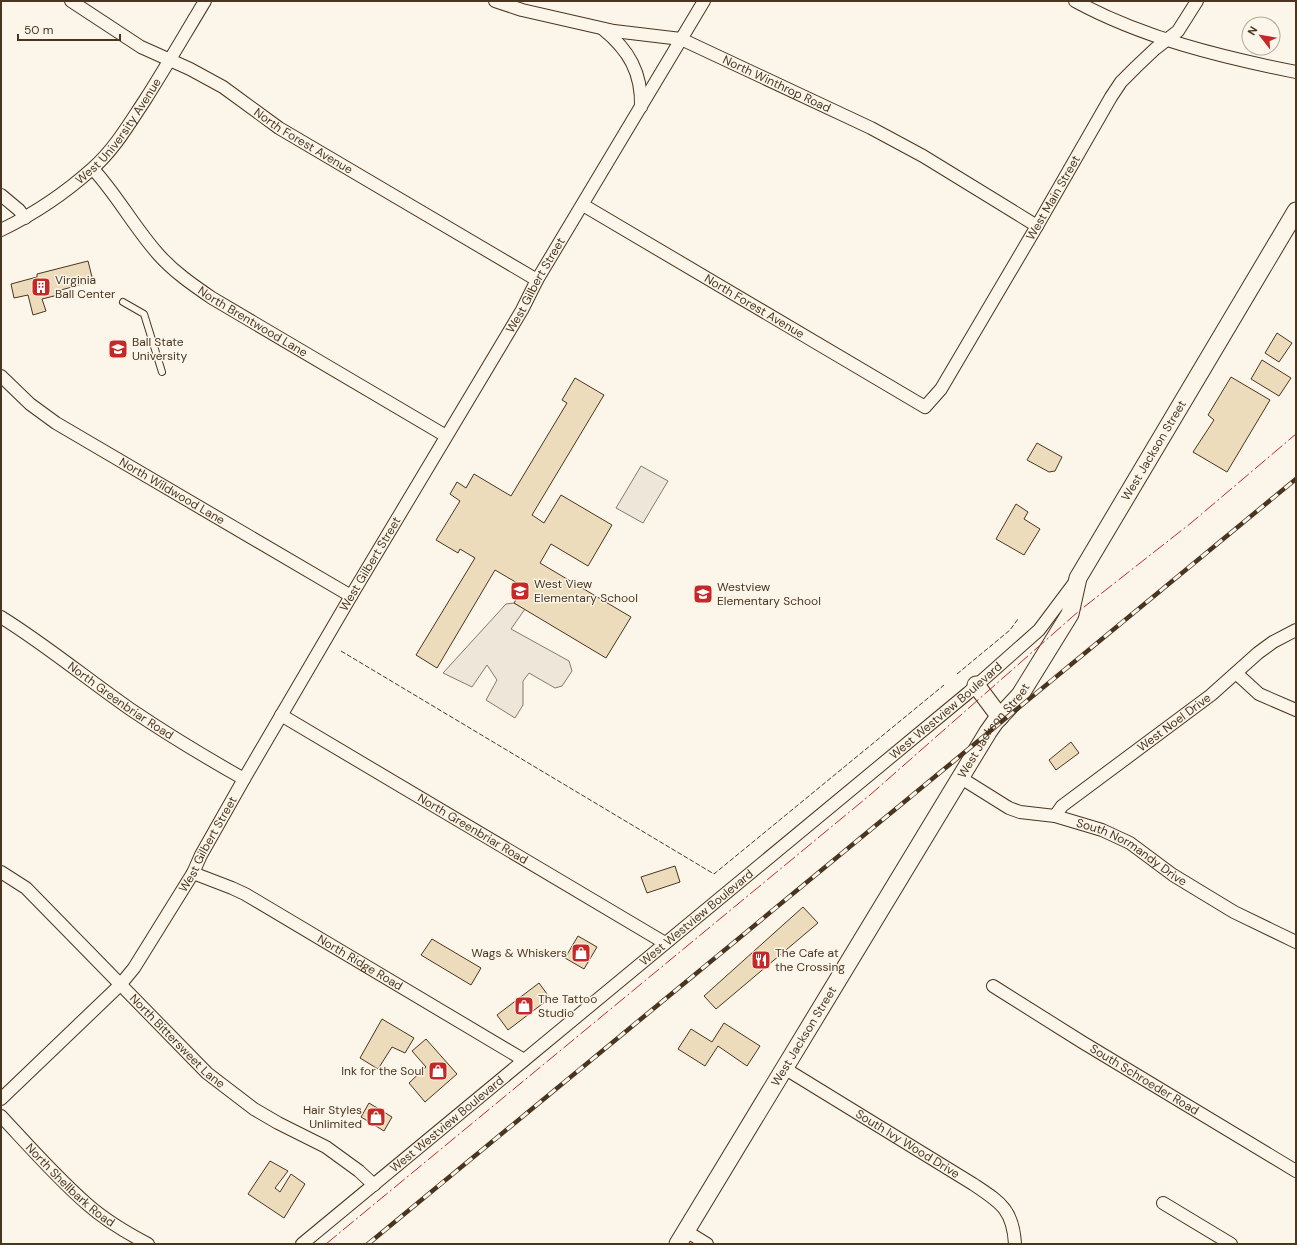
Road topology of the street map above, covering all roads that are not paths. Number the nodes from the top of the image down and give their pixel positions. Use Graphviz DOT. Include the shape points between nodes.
graph roads {
  1 [pos="71,1"];
  2 [pos="205,1"];
  3 [pos="495,1"];
  4 [pos="704,1"];
  5 [pos="1075,1"];
  6 [pos="1197,1"];
  7 [pos="602,28"];
  8 [pos="681,39"];
  9 [pos="1168,40"];
  10 [pos="170,61"];
  11 [pos="1296,72"];
  12 [pos="641,108"];
  13 [pos="93,169"];
  14 [pos="1,195"];
  15 [pos="583,205"];
  16 [pos="1296,211"];
  17 [pos="25,218"];
  18 [pos="1037,226"];
  19 [pos="1,230"];
  20 [pos="537,280"];
  21 [pos="123,302"];
  22 [pos="162,372"];
  23 [pos="1,376"];
  24 [pos="925,407"];
  25 [pos="446,436"];
  26 [pos="1078,578"];
  27 [pos="351,596"];
  28 [pos="1,617"];
  29 [pos="1296,630"];
  30 [pos="1236,673"];
  31 [pos="976,685"];
  32 [pos="1296,710"];
  33 [pos="281,715"];
  34 [pos="1000,717"];
  35 [pos="961,778"];
  36 [pos="244,779"];
  37 [pos="1055,816"];
  38 [pos="1,872"];
  39 [pos="193,873"];
  40 [pos="1296,942"];
  41 [pos="664,943"];
  42 [pos="120,985"];
  43 [pos="994,986"];
  44 [pos="524,1060"];
  45 [pos="784,1068"];
  46 [pos="1,1098"];
  47 [pos="1,1116"];
  48 [pos="1296,1171"];
  49 [pos="374,1185"];
  50 [pos="1163,1203"];
  51 [pos="682,1237"];
  52 [pos="1015,1239"];
  53 [pos="148,1244"];
  54 [pos="302,1244"];
  55 [pos="707,1244"];
  56 [pos="1231,1244"];
  1 -- 10 [label="street, North Forest Avenue" via="141,47"];
  2 -- 10 [label="street, West University Avenue"];
  3 -- 7 [label="street, North Winthrop Road" via="522,10"];
  4 -- 8 [label="street, West Gilbert Street"];
  5 -- 9 [label="street" via="1121,23"];
  6 -- 9 [label="street, West Main Street" via="1178,31"];
  7 -- 8 [label="street, North Winthrop Road"];
  7 -- 12 [label="street" via="631,59 638,77"];
  8 -- 12 [label="street, West Gilbert Street"];
  8 -- 18 [label="street, North Winthrop Road" via="871,128 923,156"];
  9 -- 11 [label="street"];
  9 -- 18 [label="street, West Main Street" via="1121,82"];
  10 -- 13 [label="street, West University Avenue" via="126,130"];
  10 -- 20 [label="street, North Forest Avenue" via="223,87 278,128"];
  12 -- 15 [label="street, West Gilbert Street"];
  13 -- 17 [label="street, West University Avenue" via="62,195"];
  13 -- 25 [label="street, North Brentwood Lane" via="108,185 157,253 189,283"];
  14 -- 17 [label="street"];
  15 -- 20 [label="street, West Gilbert Street"];
  15 -- 24 [label="street, North Forest Avenue"];
  16 -- 26 [label="main road, West Jackson Street"];
  17 -- 19 [label="street, West University Avenue"];
  18 -- 24 [label="street, West Main Street" via="941,389"];
  20 -- 25 [label="street, West Gilbert Street" via="522,310"];
  21 -- 22 [label="lane" via="144,314"];
  23 -- 27 [label="street, North Wildwood Lane" via="30,404 56,423"];
  25 -- 27 [label="street, West Gilbert Street"];
  26 -- 31 [label="street, West Westview Boulevard" via="1039,630"];
  26 -- 34 [label="main road, West Jackson Street" via="1070,614 1020,695"];
  27 -- 33 [label="street, West Gilbert Street"];
  28 -- 36 [label="street, North Greenbriar Road" via="130,709"];
  29 -- 30 [label="street, West Noel Drive" via="1273,642"];
  30 -- 32 [label="street" via="1260,694"];
  30 -- 37 [label="street, West Noel Drive" via="1211,695 1062,806"];
  31 -- 34 [label="main road"];
  31 -- 41 [label="street, West Westview Boulevard"];
  33 -- 36 [label="street, West Gilbert Street"];
  33 -- 41 [label="street, North Greenbriar Road"];
  34 -- 35 [label="main road, West Jackson Street" via="988,732"];
  35 -- 37 [label="street, South Normandy Drive" via="1009,808 1020,812"];
  35 -- 45 [label="main road, West Jackson Street"];
  36 -- 39 [label="street, West Gilbert Street"];
  37 -- 40 [label="street, South Normandy Drive" via="1102,830 1130,843 1180,879 1234,912"];
  38 -- 42 [label="street, North Bittersweet Lane" via="26,888"];
  39 -- 42 [label="street, West Gilbert Street" via="134,968"];
  39 -- 44 [label="street, North Ridge Road" via="245,894"];
  41 -- 44 [label="street, West Westview Boulevard"];
  42 -- 46 [label="street, West Gilbert Street"];
  42 -- 49 [label="street, North Bittersweet Lane" via="207,1073 239,1098 278,1123 326,1147"];
  43 -- 48 [label="street, South Schroeder Road"];
  44 -- 49 [label="street, West Westview Boulevard"];
  45 -- 51 [label="main road, West Jackson Street"];
  45 -- 52 [label="street, South Ivy Wood Drive" via="997,1200 1010,1217"];
  47 -- 53 [label="street, North Shellbark Road" via="88,1204 130,1235"];
  49 -- 54 [label="street, West Westview Boulevard"];
  50 -- 56 [label="street"];
  51 -- 55 [label="street"];
}
